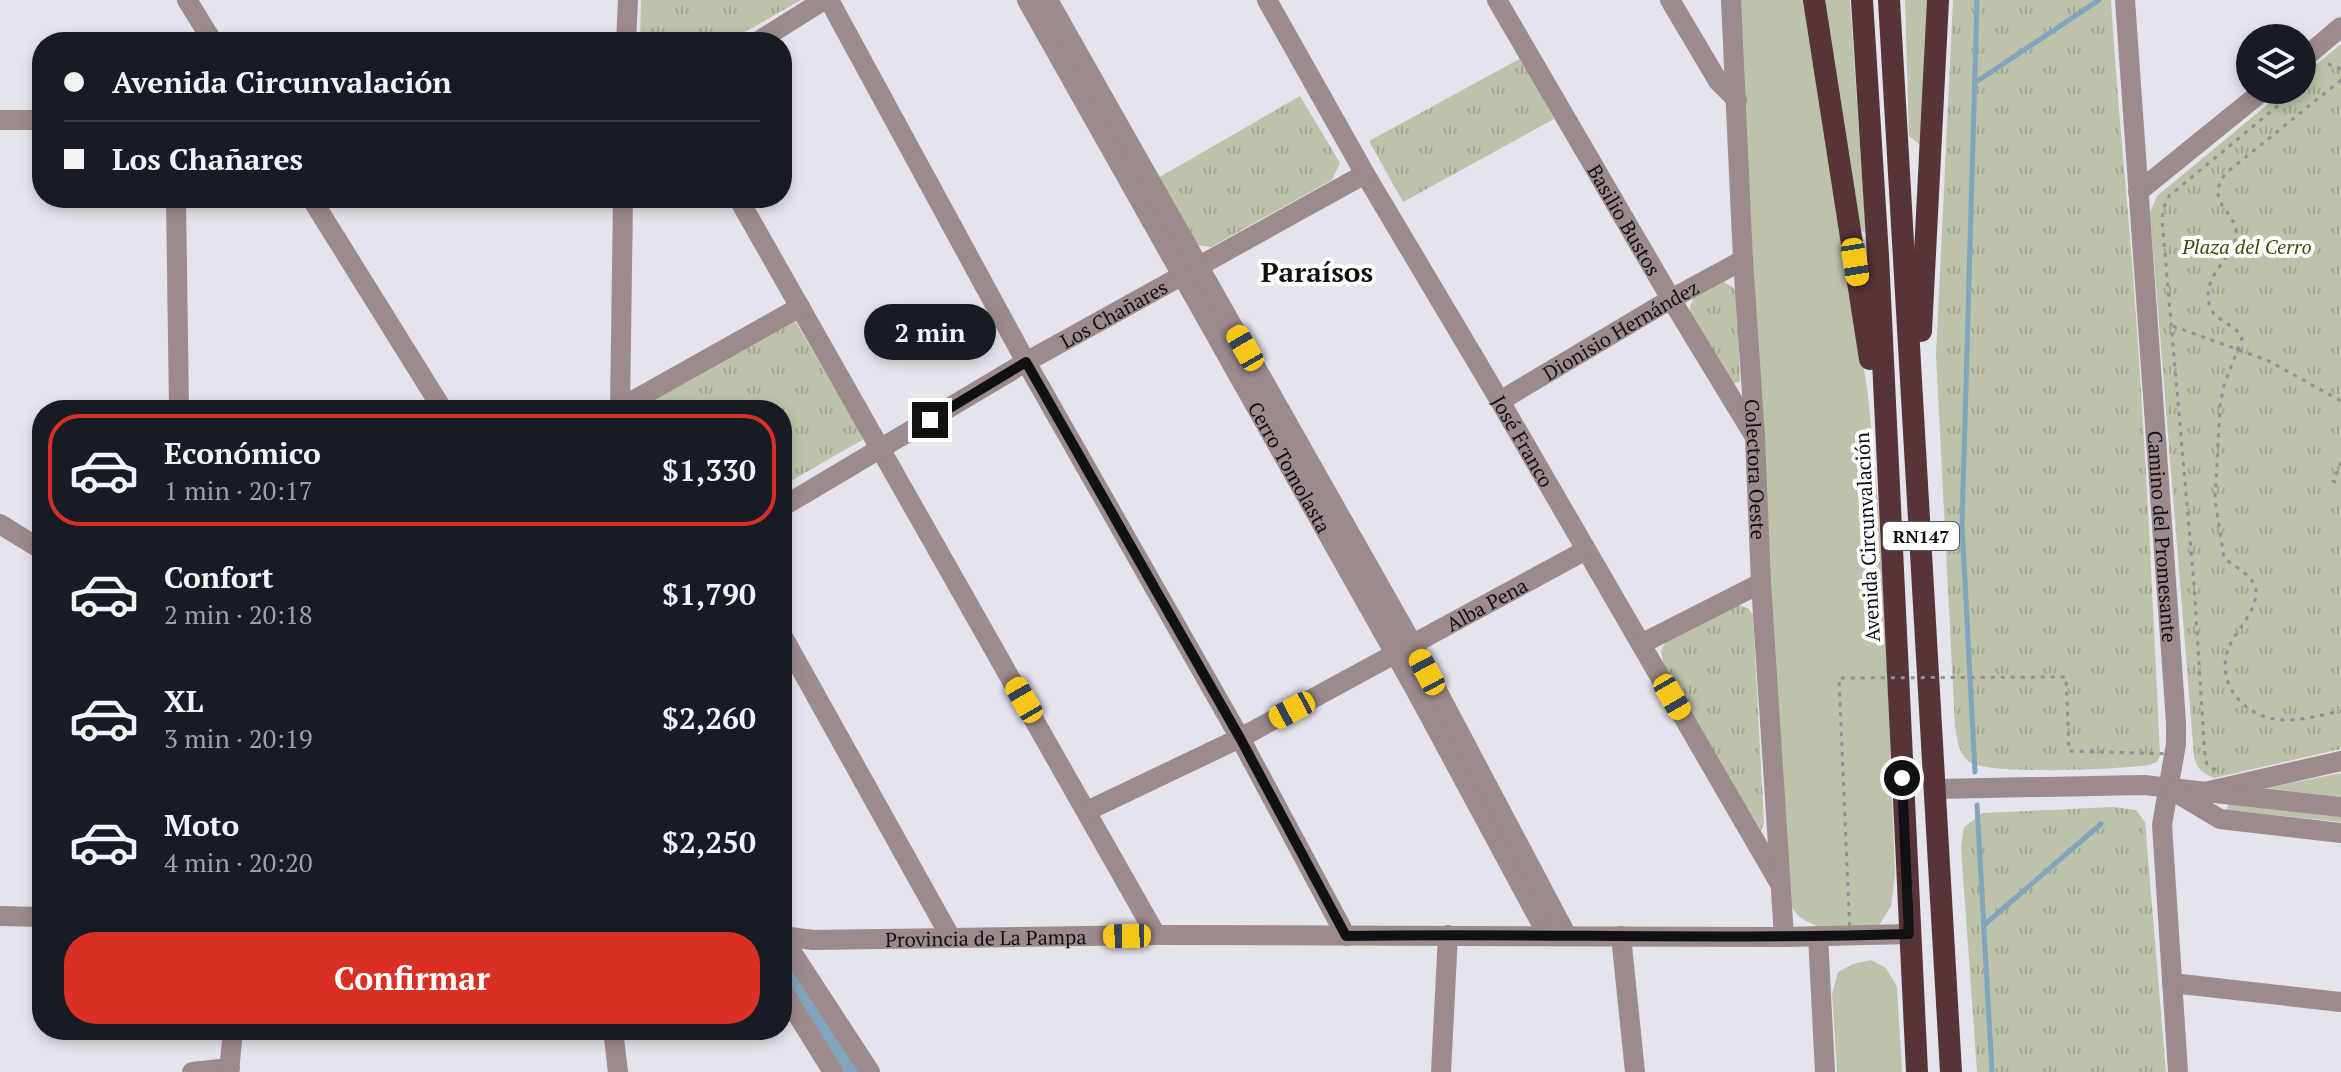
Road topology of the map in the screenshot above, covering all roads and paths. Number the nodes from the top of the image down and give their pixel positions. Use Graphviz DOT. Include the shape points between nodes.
graph roads {
  1 [pos="187,0"];
  2 [pos="628,0"];
  3 [pos="826,0"];
  4 [pos="1027,0"];
  5 [pos="1048,0"];
  6 [pos="1267,0"];
  7 [pos="1497,0"];
  8 [pos="1670,0"];
  9 [pos="1731,0"];
  10 [pos="1814,0"];
  11 [pos="1862,0"];
  12 [pos="1889,0"];
  13 [pos="1938,0"];
  14 [pos="2125,0"];
  15 [pos="2341,27"];
  16 [pos="207,32"];
  17 [pos="626,32"];
  18 [pos="773,32"];
  19 [pos="2316,48"];
  20 [pos="2328,64"];
  21 [pos="2341,69"];
  22 [pos="2341,80"];
  23 [pos="1737,100"];
  24 [pos="2247,104"];
  25 [pos="2280,104"];
  26 [pos="0,120"];
  27 [pos="32,120"];
  28 [pos="1365,174"];
  29 [pos="2138,192"];
  30 [pos="176,208"];
  31 [pos="317,208"];
  32 [pos="623,208"];
  33 [pos="744,208"];
  34 [pos="1743,260"];
  35 [pos="1190,272"];
  36 [pos="1671,299"];
  37 [pos="800,307"];
  38 [pos="2171,325"];
  39 [pos="2238,350"];
  40 [pos="1026,362"];
  41 [pos="179,400"];
  42 [pos="437,400"];
  43 [pos="620,400"];
  44 [pos="636,400"];
  45 [pos="1500,401"];
  46 [pos="2341,401"];
  47 [pos="1915,432"];
  48 [pos="1755,437"];
  49 [pos="882,449"];
  50 [pos="2341,462"];
  51 [pos="2341,485"];
  52 [pos="1889,498"];
  53 [pos="792,501"];
  54 [pos="0,524"];
  55 [pos="32,544"];
  56 [pos="1586,550"];
  57 [pos="1761,583"];
  58 [pos="1641,644"];
  59 [pos="1404,650"];
  60 [pos="792,653"];
  61 [pos="2341,711"];
  62 [pos="1240,738"];
  63 [pos="2175,754"];
  64 [pos="2341,761"];
  65 [pos="2216,770"];
  66 [pos="1936,789"];
  67 [pos="2170,789"];
  68 [pos="2206,792"];
  69 [pos="2341,807"];
  70 [pos="1087,811"];
  71 [pos="2341,833"];
  72 [pos="1780,884"];
  73 [pos="0,916"];
  74 [pos="32,917"];
  75 [pos="1909,934"];
  76 [pos="1156,935"];
  77 [pos="1448,935"];
  78 [pos="1346,936"];
  79 [pos="1558,936"];
  80 [pos="1621,936"];
  81 [pos="1818,936"];
  82 [pos="1850,936"];
  83 [pos="1784,937"];
  84 [pos="792,938"];
  85 [pos="951,938"];
  86 [pos="792,952"];
  87 [pos="2172,983"];
  88 [pos="2341,1002"];
  89 [pos="792,1006"];
  90 [pos="232,1040"];
  91 [pos="614,1040"];
  92 [pos="230,1070"];
  93 [pos="192,1072"];
  94 [pos="618,1072"];
  95 [pos="833,1072"];
  96 [pos="870,1072"];
  97 [pos="1441,1072"];
  98 [pos="1635,1072"];
  99 [pos="1825,1072"];
  100 [pos="1917,1072"];
  101 [pos="1951,1072"];
  102 [pos="2178,1072"];
  1 -- 16 [label="street"];
  2 -- 17 [label="street"];
  3 -- 18 [label="street"];
  3 -- 40 [label="street"];
  4 -- 35 [label="street, Cerro Tomolasta"];
  5 -- 35 [label="street, Cerro Tomolasta"];
  6 -- 28 [label="street, José Franco"];
  7 -- 36 [label="street, Basilio Bustos"];
  8 -- 23 [label="street" via="1718,81"];
  9 -- 23 [label="street, Colectora Oeste"];
  10 -- 52 [label="highway"];
  11 -- 52 [label="highway, Avenida Circunvalación / RN147"];
  12 -- 47 [label="highway, RN147"];
  13 -- 47 [label="highway"];
  14 -- 29 [label="street, Camino del Promesante"];
  15 -- 19 [label="street"];
  20 -- 21 [label="path"];
  22 -- 39 [label="path" via="2218,183 2217,195 2235,232 2215,270 2209,307 2239,331"];
  23 -- 34 [label="street, Colectora Oeste"];
  24 -- 29 [label="street"];
  25 -- 38 [label="path" via="2166,201 2162,220"];
  26 -- 27 [label="street"];
  28 -- 35 [label="street, Los Chañares"];
  28 -- 45 [label="street, José Franco"];
  29 -- 63 [label="street, Camino del Promesante"];
  30 -- 41 [label="street"];
  31 -- 42 [label="street"];
  32 -- 43 [label="street"];
  33 -- 37 [label="street"];
  34 -- 36 [label="street, Dionisio Hernández"];
  34 -- 48 [label="street, Colectora Oeste"];
  35 -- 40 [label="street, Los Chañares"];
  35 -- 59 [label="street, Cerro Tomolasta"];
  36 -- 45 [label="street, Dionisio Hernández"];
  36 -- 48 [label="street, Basilio Bustos"];
  37 -- 44 [label="street"];
  37 -- 49 [label="street"];
  38 -- 39 [label="path"];
  38 -- 65 [label="path" via="2205,758"];
  39 -- 46 [label="path"];
  39 -- 61 [label="path" via="2220,406 2215,500 2224,558 2252,579 2257,592 2228,648 2227,684 2238,701 2275,719"];
  40 -- 49 [label="street, Los Chañares"];
  40 -- 62 [label="street"];
  45 -- 56 [label="street, José Franco"];
  47 -- 66 [label="highway, RN147"];
  48 -- 57 [label="street, Colectora Oeste"];
  49 -- 53 [label="street, Los Chañares"];
  49 -- 70 [label="street"];
  50 -- 51 [label="path" via="2333,481"];
  52 -- 75 [label="highway, Avenida Circunvalación / RN147"];
  54 -- 55 [label="street"];
  56 -- 58 [label="street, José Franco"];
  56 -- 59 [label="street, Alba Pena"];
  57 -- 58 [label="street"];
  57 -- 72 [label="street, Colectora Oeste"];
  58 -- 72 [label="street, José Franco"];
  59 -- 62 [label="street, Alba Pena"];
  59 -- 79 [label="street, Cerro Tomolasta"];
  60 -- 85 [label="street"];
  62 -- 70 [label="street, Alba Pena"];
  62 -- 78 [label="street"];
  63 -- 67 [label="street, Camino del Promesante"];
  63 -- 82 [label="path, bridge" via="2069,751 2066,677 1839,678"];
  64 -- 68 [label="street"];
  66 -- 67 [label="street"];
  66 -- 101 [label="highway, RN147"];
  67 -- 68 [label="street"];
  67 -- 71 [label="street" via="2220,819"];
  67 -- 87 [label="street, Camino del Promesante" via="2162,825"];
  68 -- 69 [label="street"];
  70 -- 76 [label="street"];
  72 -- 83 [label="street, Colectora Oeste"];
  73 -- 74 [label="street"];
  75 -- 82 [label="street, Provincia de La Pampa"];
  75 -- 100 [label="highway, Avenida Circunvalación / RN147"];
  76 -- 78 [label="street, Provincia de La Pampa"];
  76 -- 85 [label="street, Provincia de La Pampa"];
  77 -- 78 [label="street, Provincia de La Pampa"];
  77 -- 79 [label="street, Provincia de La Pampa"];
  77 -- 97 [label="street"];
  79 -- 80 [label="street, Provincia de La Pampa"];
  80 -- 83 [label="street, Provincia de La Pampa"];
  80 -- 98 [label="street"];
  81 -- 82 [label="street, Provincia de La Pampa"];
  81 -- 83 [label="street, Provincia de La Pampa"];
  81 -- 99 [label="street"];
  84 -- 85 [label="street, Provincia de La Pampa"];
  86 -- 96 [label="street"];
  87 -- 88 [label="street"];
  87 -- 102 [label="street, Camino del Promesante"];
  89 -- 95 [label="street"];
  90 -- 92 [label="street"];
  91 -- 94 [label="street"];
  92 -- 93 [label="street"];
}
